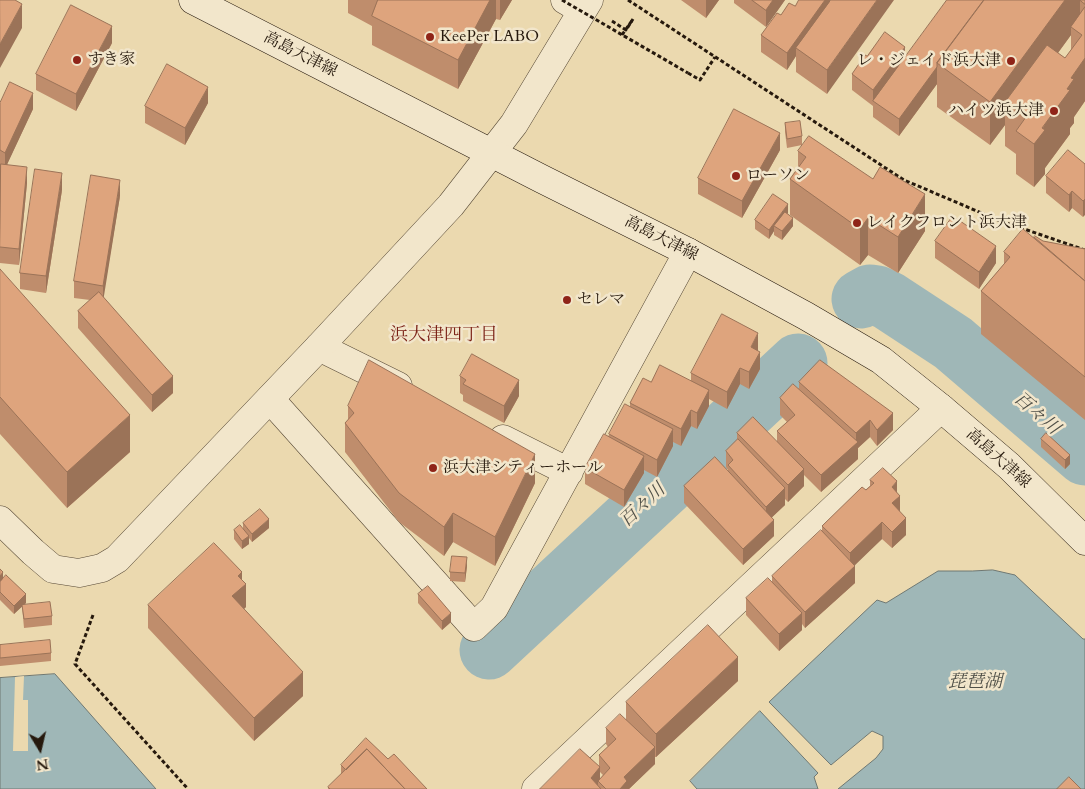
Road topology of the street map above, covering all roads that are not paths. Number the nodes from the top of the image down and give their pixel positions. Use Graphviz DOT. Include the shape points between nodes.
graph roads {
  1 [pos="193,0"];
  2 [pos="574,3"];
  3 [pos="491,153"];
  4 [pos="688,252"];
  5 [pos="319,346"];
  6 [pos="420,398"];
  7 [pos="270,399"];
  8 [pos="941,408"];
  9 [pos="482,428"];
  10 [pos="569,472"];
  11 [pos="0,520"];
  12 [pos="1085,541"];
  13 [pos="536,789"];
  1 -- 3 [label="street, 高島大津線"];
  2 -- 3 [label="street" via="514,124"];
  3 -- 4 [label="street, 高島大津線"];
  3 -- 5 [label="street" via="451,205"];
  4 -- 8 [label="street, 高島大津線" via="881,360"];
  4 -- 10 [label="street"];
  5 -- 6 [label="street"];
  5 -- 7 [label="street"];
  7 -- 10 [label="street" via="474,627 494,608"];
  7 -- 11 [label="street" via="117,559 102,568 79,573 53,569"];
  8 -- 12 [label="street, 高島大津線" via="1009,466"];
  8 -- 13 [label="street"];
  9 -- 10 [label="street"];
}
